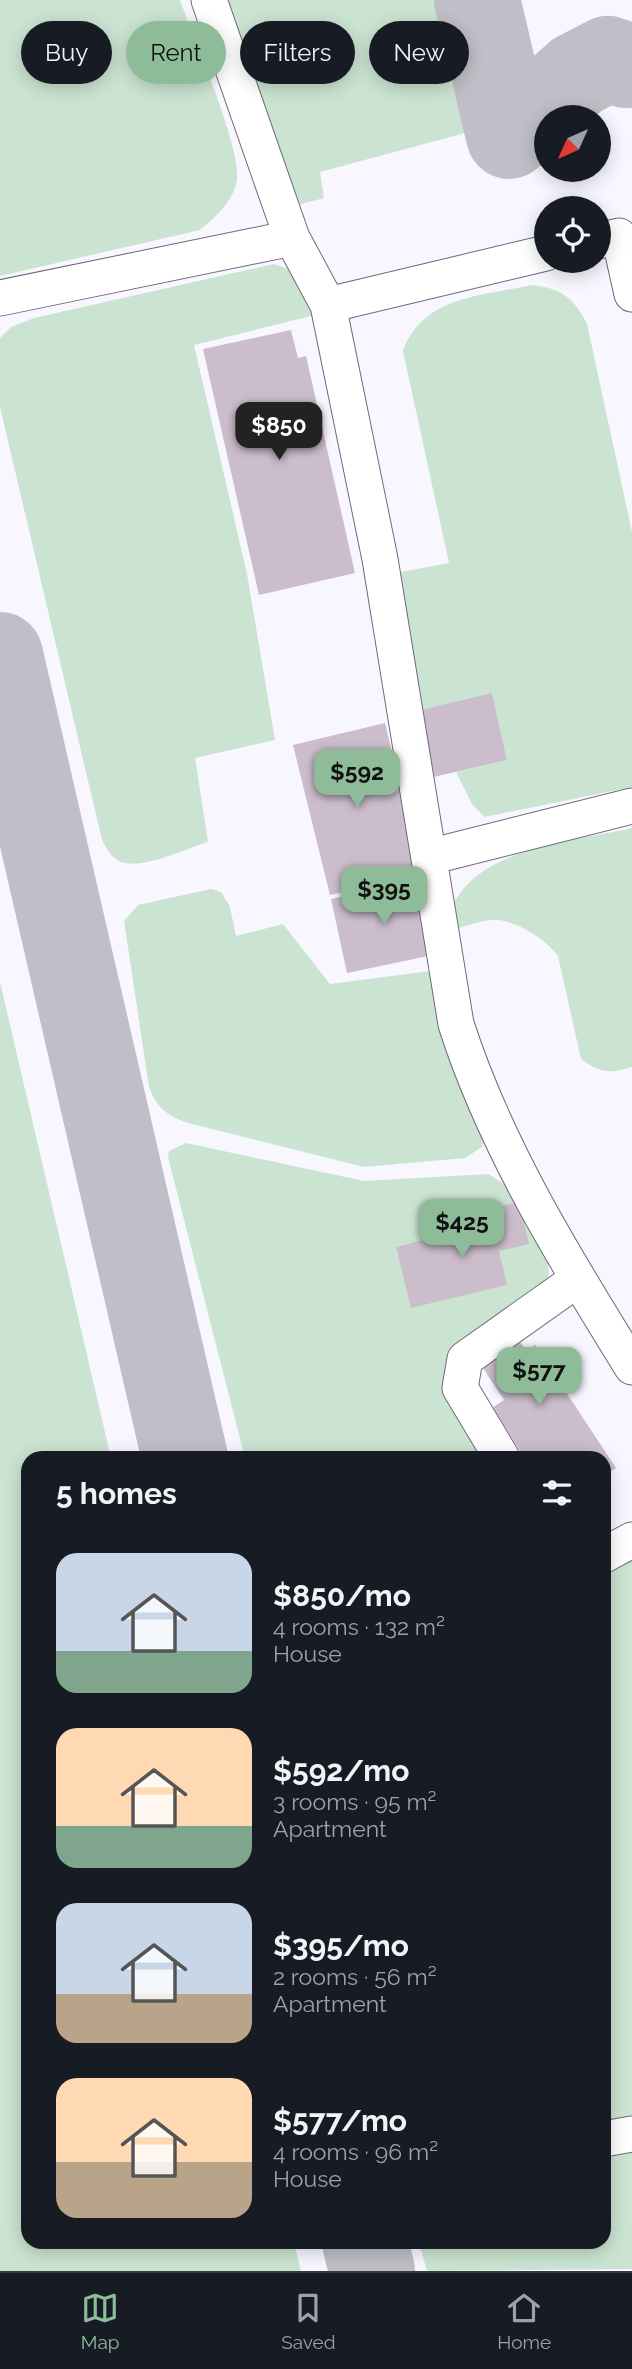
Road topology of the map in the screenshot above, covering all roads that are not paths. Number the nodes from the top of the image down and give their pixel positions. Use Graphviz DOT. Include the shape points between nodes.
graph roads {
  1 [pos="209,0"];
  2 [pos="616,236"];
  3 [pos="292,238"];
  4 [pos="534,256"];
  5 [pos="632,294"];
  6 [pos="0,299"];
  7 [pos="328,305"];
  8 [pos="632,806"];
  9 [pos="429,858"];
  10 [pos="578,1279"];
  11 [pos="632,1367"];
  12 [pos="497,1451"];
  13 [pos="632,1541"];
  14 [pos="611,1552"];
  15 [pos="632,2134"];
  16 [pos="611,2138"];
  1 -- 3 [label="lane"];
  2 -- 5 [label="lane"];
  3 -- 6 [label="lane"];
  3 -- 7 [label="lane"];
  4 -- 7 [label="lane"];
  7 -- 9 [label="lane" via="380,559"];
  8 -- 9 [label="lane"];
  9 -- 10 [label="lane" via="456,1024 466,1056 514,1160"];
  10 -- 11 [label="lane"];
  10 -- 12 [label="lane" via="465,1359 460,1375 465,1401"];
  13 -- 14 [label="lane"];
  15 -- 16 [label="lane"];
}
